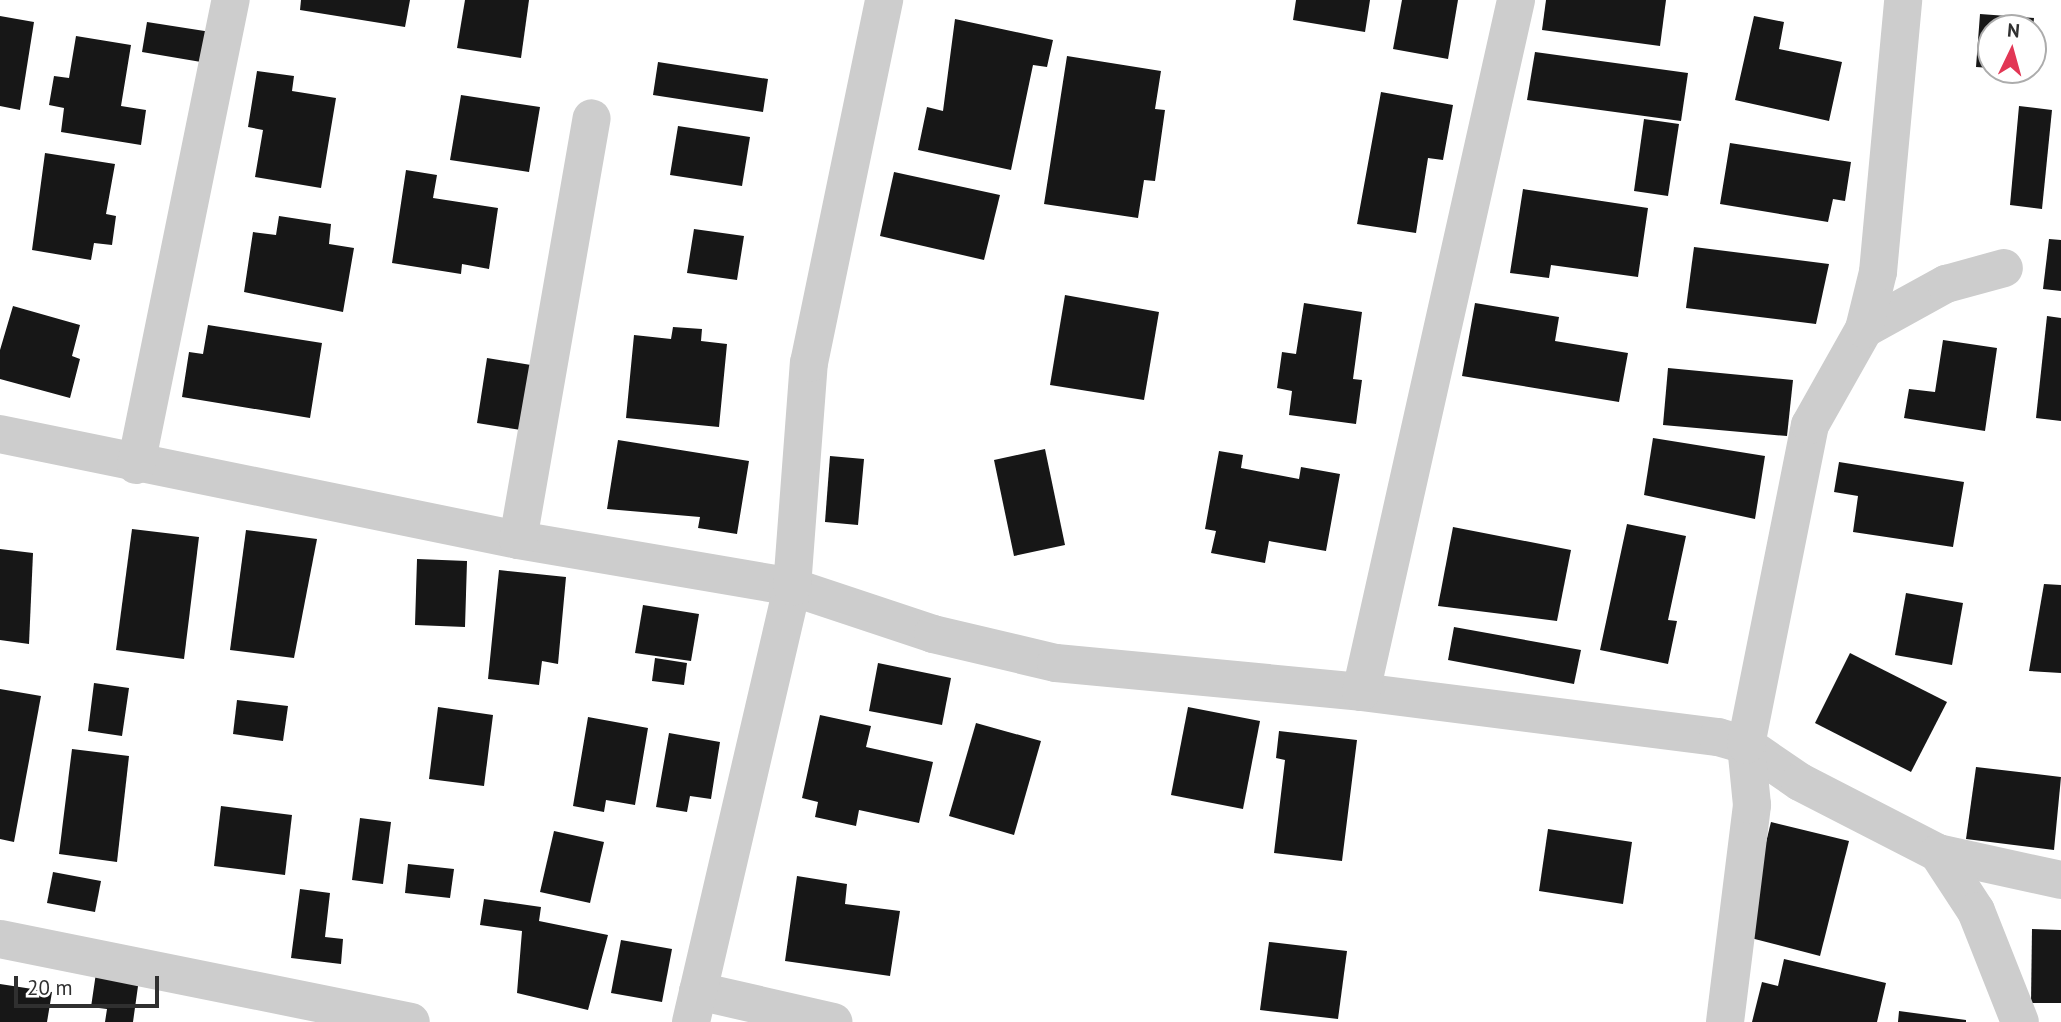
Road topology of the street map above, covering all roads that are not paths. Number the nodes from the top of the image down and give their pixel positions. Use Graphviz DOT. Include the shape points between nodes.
graph roads {
  1 [pos="231,0"];
  2 [pos="884,0"];
  3 [pos="1516,0"];
  4 [pos="1903,0"];
  5 [pos="592,118"];
  6 [pos="2004,268"];
  7 [pos="1864,330"];
  8 [pos="0,434"];
  9 [pos="136,465"];
  10 [pos="518,540"];
  11 [pos="792,587"];
  12 [pos="1361,692"];
  13 [pos="1746,745"];
  14 [pos="1938,853"];
  15 [pos="2061,880"];
  16 [pos="0,939"];
  17 [pos="695,1007"];
  18 [pos="411,1022"];
  19 [pos="832,1022"];
  20 [pos="1725,1022"];
  21 [pos="2020,1022"];
  1 -- 9 [label="street"];
  2 -- 11 [label="street" via="809,363"];
  3 -- 12 [label="street"];
  4 -- 7 [label="street" via="1878,272"];
  5 -- 10 [label="street"];
  6 -- 7 [label="street" via="1946,284"];
  7 -- 13 [label="street" via="1810,425"];
  8 -- 9 [label="street"];
  9 -- 10 [label="street"];
  10 -- 11 [label="street"];
  11 -- 12 [label="street" via="933,634 1056,663"];
  11 -- 17 [label="street"];
  12 -- 13 [label="street" via="1671,728"];
  13 -- 14 [label="street" via="1800,782"];
  13 -- 20 [label="street" via="1752,805"];
  14 -- 15 [label="street"];
  14 -- 21 [label="street" via="1976,911"];
  16 -- 18 [label="street"];
  17 -- 19 [label="street"];
}
